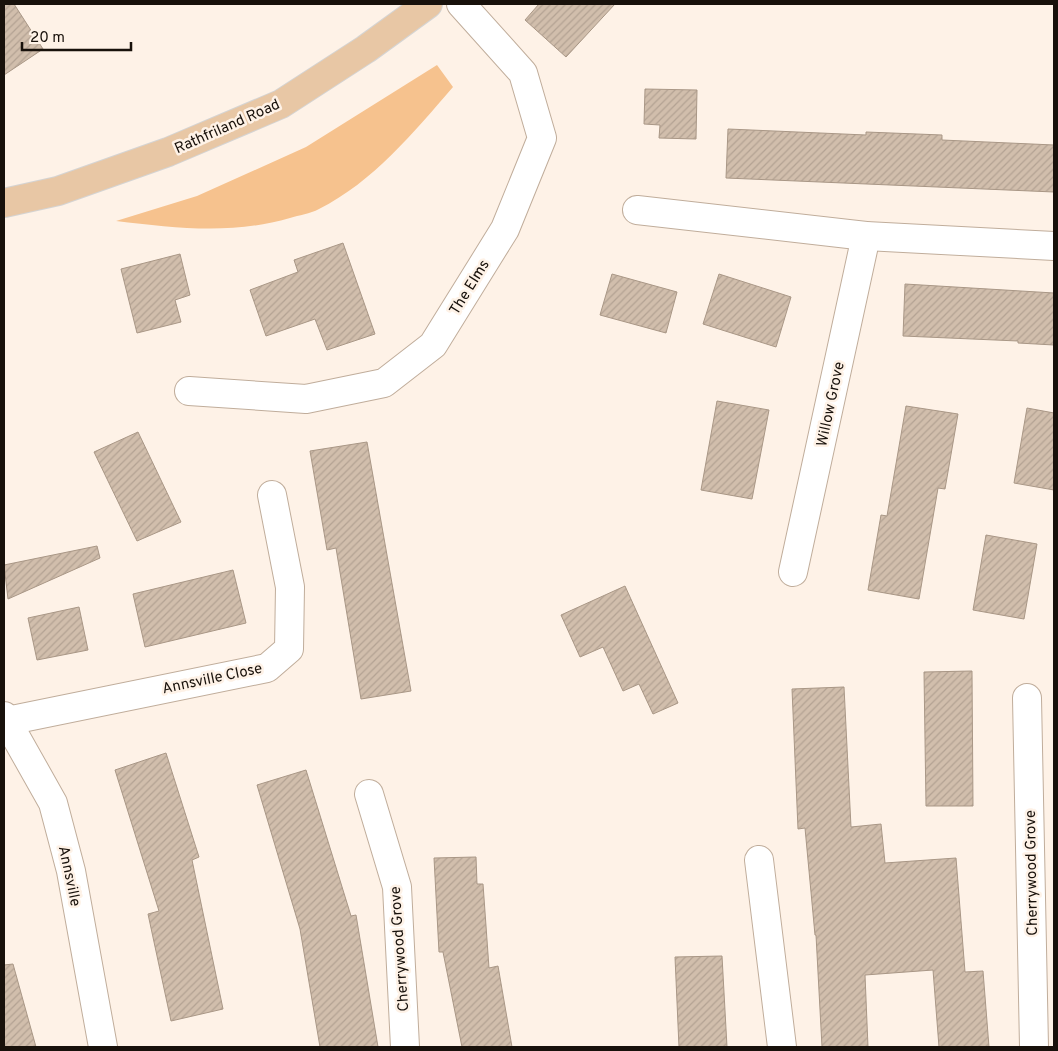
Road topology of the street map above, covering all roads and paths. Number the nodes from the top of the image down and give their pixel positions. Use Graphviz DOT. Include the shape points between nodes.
graph roads {
  1 [pos="428,4"];
  2 [pos="461,4"];
  3 [pos="4,203"];
  4 [pos="637,210"];
  5 [pos="866,236"];
  6 [pos="1054,246"];
  7 [pos="189,391"];
  8 [pos="272,495"];
  9 [pos="793,572"];
  10 [pos="1027,698"];
  11 [pos="5,719"];
  12 [pos="369,794"];
  13 [pos="759,860"];
  14 [pos="104,1047"];
  15 [pos="406,1047"];
  16 [pos="782,1047"];
  17 [pos="1034,1047"];
  1 -- 3 [label="main road, Rathfriland Road" via="366,49 280,104 150,159 58,192"];
  2 -- 7 [label="street, The Elms" via="523,73 542,138 505,230 433,345 384,383 306,399"];
  4 -- 5 [label="street"];
  5 -- 6 [label="street"];
  5 -- 9 [label="street, Willow Grove"];
  8 -- 11 [label="street, Annsville Close" via="290,587 289,649 267,668"];
  10 -- 17 [label="street, Cherrywood Grove"];
  11 -- 14 [label="street, Annsville" via="53,803 71,871"];
  12 -- 15 [label="street, Cherrywood Grove" via="396,887"];
  13 -- 16 [label="street"];
}
